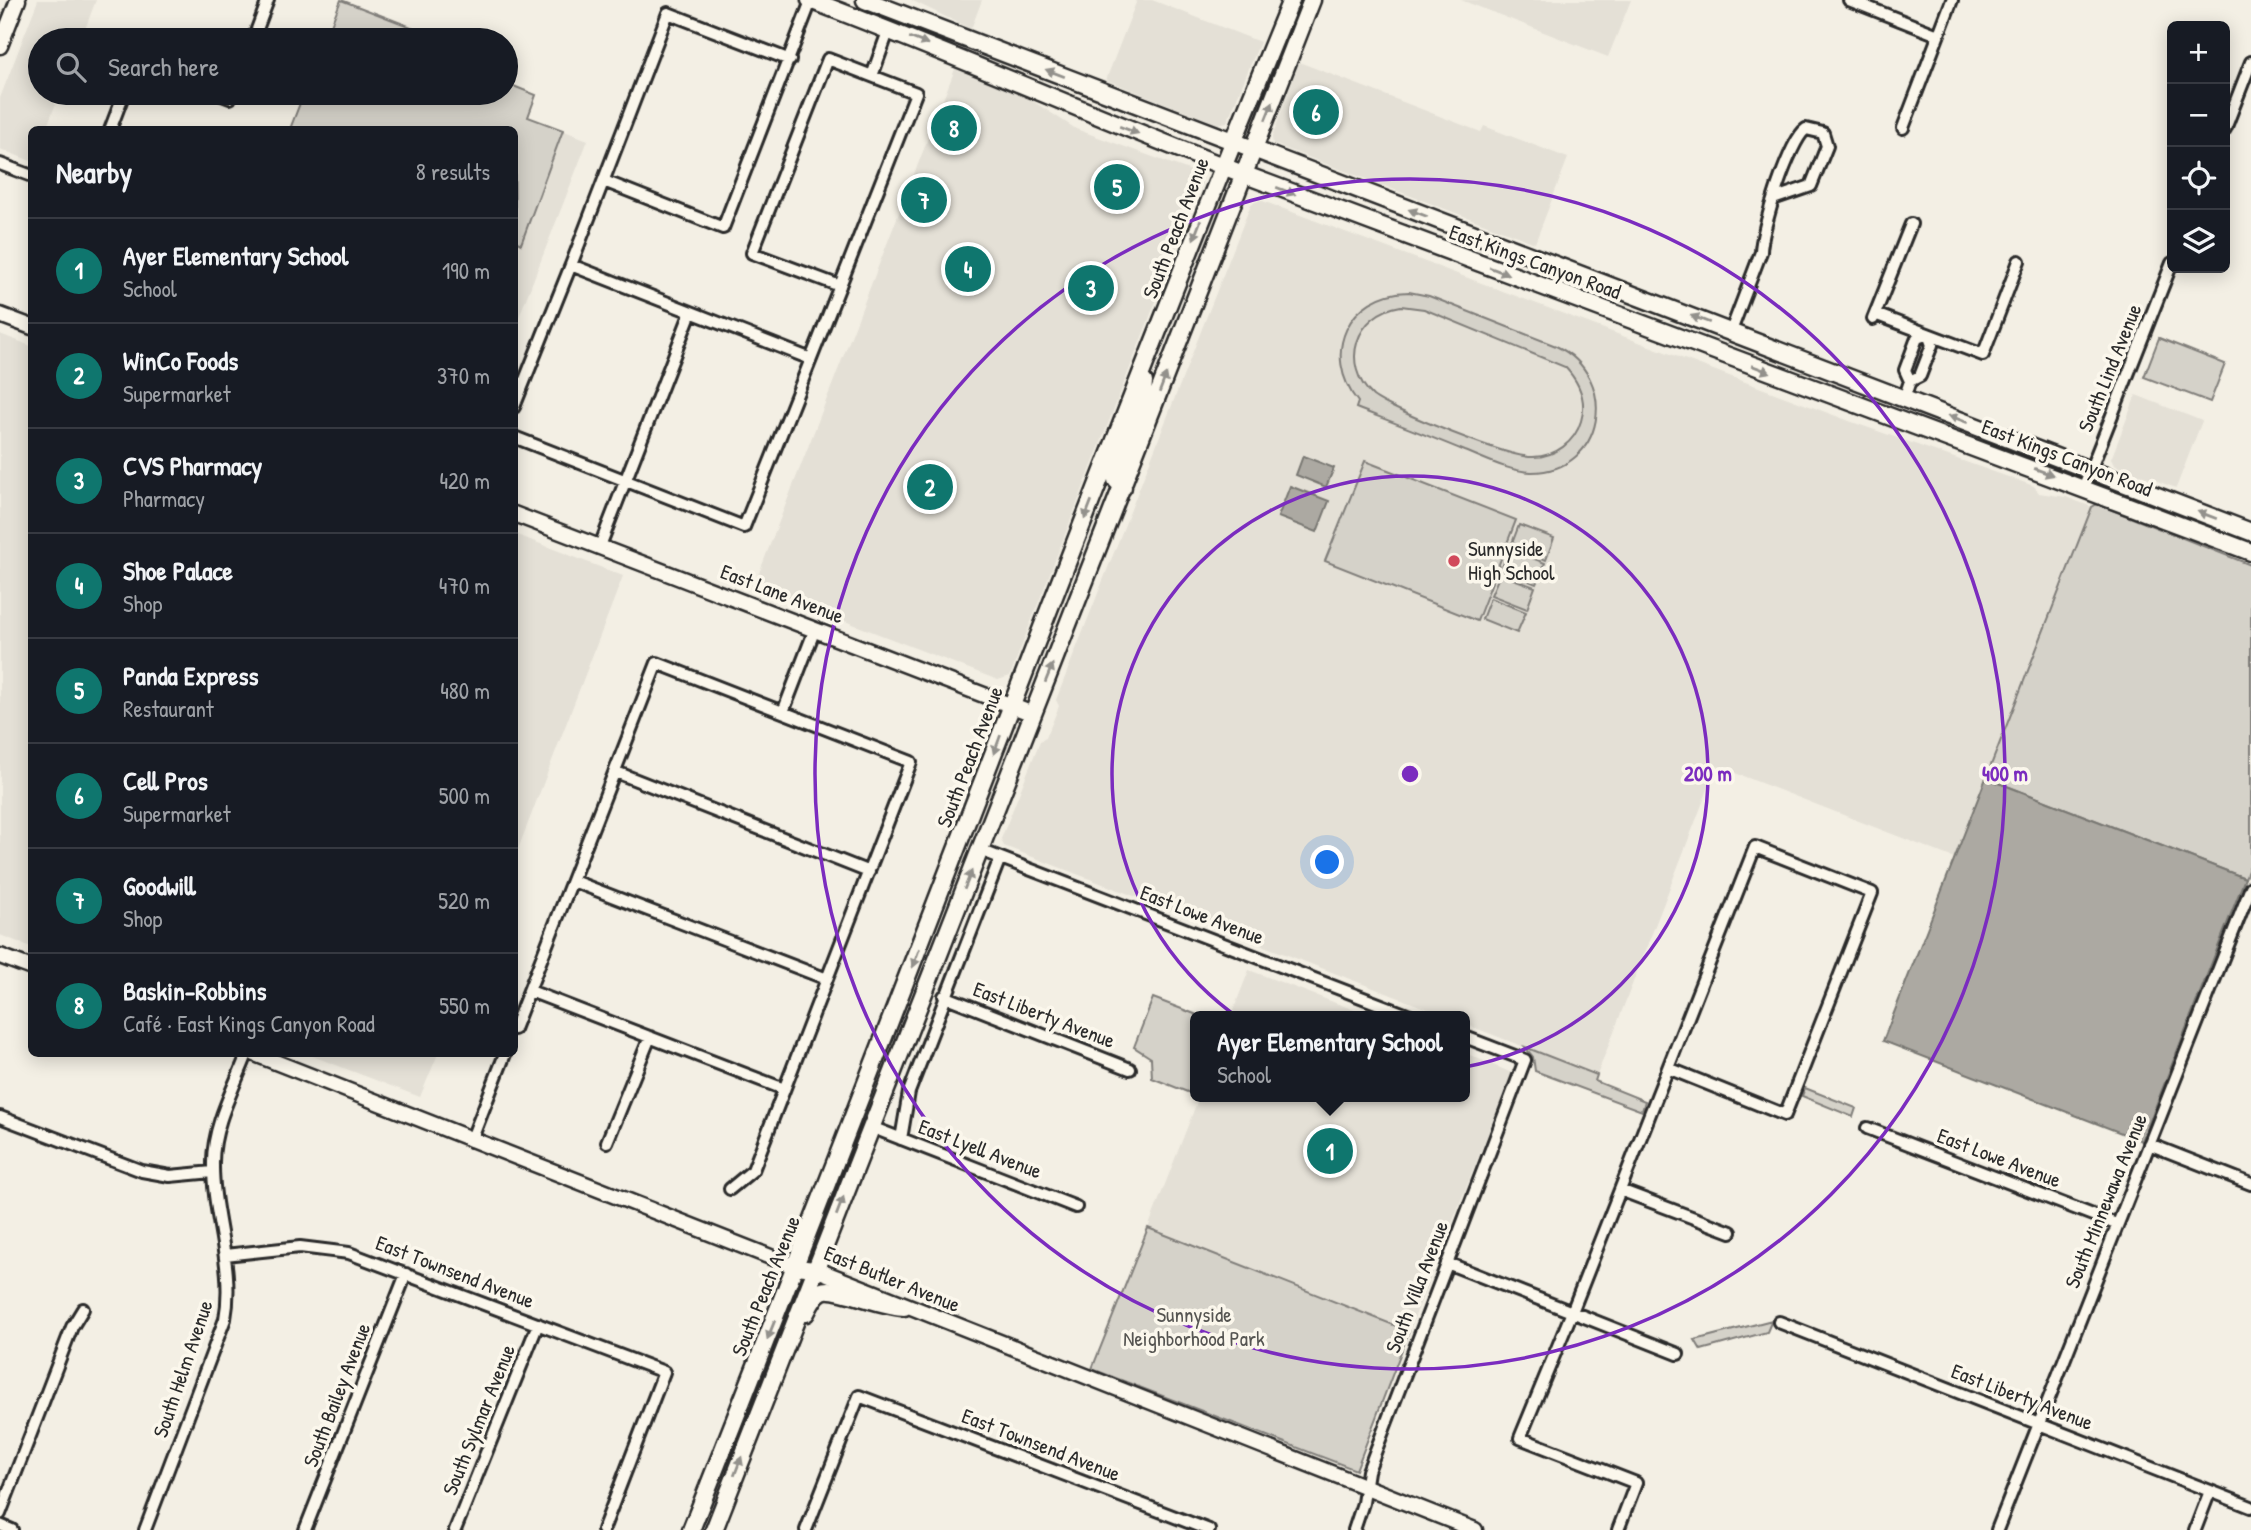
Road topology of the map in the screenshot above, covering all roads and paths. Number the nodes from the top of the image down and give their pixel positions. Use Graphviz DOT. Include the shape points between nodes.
graph roads {
  1 [pos="18,0"];
  2 [pos="268,0"];
  3 [pos="810,0"];
  4 [pos="865,0"];
  5 [pos="1291,0"];
  6 [pos="1312,0"];
  7 [pos="1849,0"];
  8 [pos="1952,0"];
  9 [pos="258,28"];
  10 [pos="889,29"];
  11 [pos="1938,35"];
  12 [pos="0,46"];
  13 [pos="790,60"];
  14 [pos="2251,62"];
  15 [pos="872,76"];
  16 [pos="119,105"];
  17 [pos="2230,116"];
  18 [pos="112,126"];
  19 [pos="1903,128"];
  20 [pos="1232,142"];
  21 [pos="1253,150"];
  22 [pos="0,164"];
  23 [pos="1223,166"];
  24 [pos="28,174"];
  25 [pos="1243,174"];
  26 [pos="604,181"];
  27 [pos="1776,198"];
  28 [pos="1911,224"];
  29 [pos="2019,261"];
  30 [pos="571,265"];
  31 [pos="2168,273"];
  32 [pos="840,286"];
  33 [pos="691,312"];
  34 [pos="0,315"];
  35 [pos="28,326"];
  36 [pos="1731,331"];
  37 [pos="1928,334"];
  38 [pos="811,359"];
  39 [pos="1147,359"];
  40 [pos="518,397"];
  41 [pos="1904,399"];
  42 [pos="518,439"];
  43 [pos="2090,470"];
  44 [pos="1101,478"];
  45 [pos="625,480"];
  46 [pos="2084,486"];
  47 [pos="1122,487"];
  48 [pos="518,515"];
  49 [pos="2251,532"];
  50 [pos="600,546"];
  51 [pos="2251,552"];
  52 [pos="1076,607"];
  53 [pos="815,629"];
  54 [pos="1012,705"];
  55 [pos="783,712"];
  56 [pos="1033,714"];
  57 [pos="616,772"];
  58 [pos="986,776"];
  59 [pos="980,850"];
  60 [pos="1000,858"];
  61 [pos="869,872"];
  62 [pos="573,881"];
  63 [pos="2251,887"];
  64 [pos="0,956"];
  65 [pos="28,966"];
  66 [pos="827,979"];
  67 [pos="530,991"];
  68 [pos="944,996"];
  69 [pos="1397,1011"];
  70 [pos="518,1020"];
  71 [pos="650,1037"];
  72 [pos="1470,1039"];
  73 [pos="246,1057"];
  74 [pos="262,1057"];
  75 [pos="504,1057"];
  76 [pos="1668,1068"];
  77 [pos="1130,1069"];
  78 [pos="784,1088"];
  79 [pos="0,1119"];
  80 [pos="870,1127"];
  81 [pos="1867,1128"];
  82 [pos="901,1139"];
  83 [pos="471,1141"];
  84 [pos="607,1142"];
  85 [pos="2149,1144"];
  86 [pos="213,1172"];
  87 [pos="2251,1184"];
  88 [pos="730,1189"];
  89 [pos="1620,1190"];
  90 [pos="1076,1208"];
  91 [pos="2116,1224"];
  92 [pos="1731,1232"];
  93 [pos="225,1255"];
  94 [pos="1447,1263"];
  95 [pos="796,1267"];
  96 [pos="815,1269"];
  97 [pos="406,1273"];
  98 [pos="904,1307"];
  99 [pos="83,1309"];
  100 [pos="1572,1312"];
  101 [pos="1779,1322"];
  102 [pos="538,1324"];
  103 [pos="782,1354"];
  104 [pos="1678,1354"];
  105 [pos="2039,1424"];
  106 [pos="1366,1488"];
  107 [pos="2210,1492"];
  108 [pos="2251,1507"];
  109 [pos="0,1514"];
  110 [pos="0,1525"];
  111 [pos="12,1530"];
  112 [pos="145,1530"];
  113 [pos="305,1530"];
  114 [pos="455,1530"];
  115 [pos="603,1530"];
  116 [pos="691,1530"];
  117 [pos="713,1530"];
  118 [pos="807,1530"];
  119 [pos="1209,1530"];
  120 [pos="1354,1530"];
  121 [pos="1475,1530"];
  122 [pos="1618,1530"];
  123 [pos="1997,1530"];
  124 [pos="2195,1530"];
  1 -- 12 [label="street"];
  2 -- 9 [label="street"];
  3 -- 10 [label="main road, East Kings Canyon Road"];
  3 -- 13 [label="street"];
  20 -- 4 [label="main road, East Kings Canyon Road, one-way"];
  5 -- 20 [label="main road, South Peach Avenue"];
  21 -- 6 [label="main road, South Peach Avenue, one-way"];
  7 -- 11 [label="street"];
  8 -- 11 [label="street"];
  10 -- 15 [label="street"];
  10 -- 23 [label="main road, East Kings Canyon Road, one-way"];
  11 -- 19 [label="street"];
  13 -- 26 [label="street" via="723,228"];
  13 -- 26 [label="street" via="668,13"];
  14 -- 17 [label="street"];
  15 -- 32 [label="street" via="916,93"];
  15 -- 32 [label="street" via="828,59 752,253"];
  16 -- 18 [label="street"];
  20 -- 21 [label="main road, East Kings Canyon Road"];
  20 -- 23 [label="main road, South Peach Avenue"];
  21 -- 25 [label="main road, South Peach Avenue"];
  36 -- 21 [label="main road, East Kings Canyon Road, one-way"];
  22 -- 24 [label="street"];
  23 -- 25 [label="main road, East Kings Canyon Road"];
  23 -- 39 [label="main road, South Peach Avenue, one-way"];
  25 -- 46 [label="main road, East Kings Canyon Road, one-way" via="1835,398"];
  47 -- 25 [label="main road, South Peach Avenue, one-way"];
  26 -- 30 [label="street"];
  27 -- 27 [label="street" via="1798,135 1806,129 1823,133 1827,146 1811,186"];
  27 -- 36 [label="street"];
  28 -- 37 [label="street" via="1874,317"];
  29 -- 37 [label="street" via="1983,355"];
  30 -- 33 [label="street"];
  30 -- 40 [label="street"];
  31 -- 43 [label="street, South Lind Avenue"];
  32 -- 38 [label="street"];
  33 -- 38 [label="street"];
  33 -- 45 [label="street"];
  34 -- 35 [label="street"];
  36 -- 41 [label="main road, East Kings Canyon Road"];
  37 -- 41 [label="street" via="1932,345 1920,376 1910,382"];
  38 -- 45 [label="street" via="744,527"];
  39 -- 44 [label="main road, South Peach Avenue"];
  39 -- 47 [label="main road" via="1142,403 1116,470"];
  43 -- 41 [label="main road, East Kings Canyon Road, one-way"];
  42 -- 45 [label="street"];
  43 -- 46 [label="street, South Lind Avenue"];
  49 -- 43 [label="main road, East Kings Canyon Road, one-way"];
  44 -- 52 [label="main road" via="1109,492 1081,568"];
  44 -- 54 [label="main road, South Peach Avenue, one-way"];
  45 -- 50 [label="street"];
  46 -- 51 [label="main road, East Kings Canyon Road"];
  47 -- 52 [label="main road, South Peach Avenue"];
  48 -- 50 [label="street, East Lane Avenue"];
  50 -- 53 [label="street, East Lane Avenue"];
  56 -- 52 [label="main road, South Peach Avenue, one-way"];
  53 -- 54 [label="street, East Lane Avenue"];
  53 -- 55 [label="street"];
  54 -- 56 [label="street, East Lane Avenue"];
  54 -- 58 [label="main road, South Peach Avenue, one-way"];
  55 -- 57 [label="street" via="657,663"];
  55 -- 61 [label="street" via="911,762"];
  56 -- 59 [label="main road, South Peach Avenue"];
  57 -- 61 [label="street"];
  57 -- 62 [label="street"];
  58 -- 59 [label="main road" via="990,783 971,835 972,845"];
  58 -- 95 [label="main road, South Peach Avenue, one-way"];
  59 -- 60 [label="street, East Lowe Avenue"];
  80 -- 59 [label="main road, South Peach Avenue, one-way"];
  60 -- 68 [label="street"];
  60 -- 69 [label="street, East Lowe Avenue"];
  61 -- 66 [label="street"];
  62 -- 66 [label="street"];
  62 -- 67 [label="street"];
  63 -- 85 [label="street, South Minnewawa Avenue"];
  64 -- 65 [label="street"];
  66 -- 78 [label="street"];
  67 -- 70 [label="street"];
  67 -- 71 [label="street"];
  68 -- 77 [label="street, East Liberty Avenue"];
  68 -- 82 [label="street" via="909,1092"];
  71 -- 78 [label="street"];
  71 -- 84 [label="street"];
  72 -- 94 [label="street, South Villa Avenue" via="1525,1060"];
  73 -- 86 [label="street, South Helm Avenue" via="219,1126"];
  74 -- 83 [label="street, East Butler Avenue"];
  75 -- 83 [label="street"];
  76 -- 76 [label="street" via="1755,847 1872,893 1785,1115"];
  76 -- 89 [label="street"];
  78 -- 88 [label="street" via="753,1170"];
  79 -- 86 [label="street" via="142,1171 170,1176"];
  80 -- 82 [label="street, East Lyell Avenue"];
  96 -- 80 [label="main road, South Peach Avenue, one-way"];
  81 -- 91 [label="street, East Lowe Avenue"];
  82 -- 90 [label="street, East Lyell Avenue"];
  83 -- 95 [label="street, East Butler Avenue"];
  85 -- 87 [label="street"];
  85 -- 91 [label="street, South Minnewawa Avenue"];
  86 -- 93 [label="street, South Helm Avenue"];
  89 -- 92 [label="street"];
  89 -- 100 [label="street"];
  91 -- 105 [label="street, South Minnewawa Avenue"];
  93 -- 97 [label="street, East Townsend Avenue" via="314,1247 349,1253"];
  93 -- 112 [label="street, South Helm Avenue" via="229,1296 225,1319"];
  94 -- 100 [label="street"];
  94 -- 106 [label="street, South Villa Avenue" via="1368,1471"];
  95 -- 96 [label="street, East Butler Avenue"];
  95 -- 116 [label="main road, South Peach Avenue, one-way"];
  96 -- 98 [label="street, East Butler Avenue"];
  96 -- 103 [label="main road, South Peach Avenue"];
  97 -- 102 [label="street, East Townsend Avenue"];
  97 -- 113 [label="street, South Bailey Avenue"];
  98 -- 103 [label="main road" via="879,1305 825,1289 812,1300"];
  98 -- 106 [label="street, East Butler Avenue"];
  99 -- 109 [label="street" via="72,1326"];
  100 -- 104 [label="street"];
  100 -- 122 [label="street" via="1520,1438 1636,1483"];
  101 -- 105 [label="street, East Liberty Avenue"];
  102 -- 114 [label="street, South Sylmar Avenue"];
  102 -- 115 [label="street, East Townsend Avenue" via="664,1373"];
  117 -- 103 [label="main road, South Peach Avenue, one-way"];
  105 -- 107 [label="street, East Liberty Avenue"];
  105 -- 123 [label="street, South Minnewawa Avenue"];
  106 -- 120 [label="street, South Villa Avenue"];
  106 -- 121 [label="street, East Butler Avenue"];
  107 -- 108 [label="street, East Liberty Avenue"];
  107 -- 124 [label="street"];
  110 -- 111 [label="street"];
  118 -- 119 [label="street, East Townsend Avenue" via="859,1396"];
}
